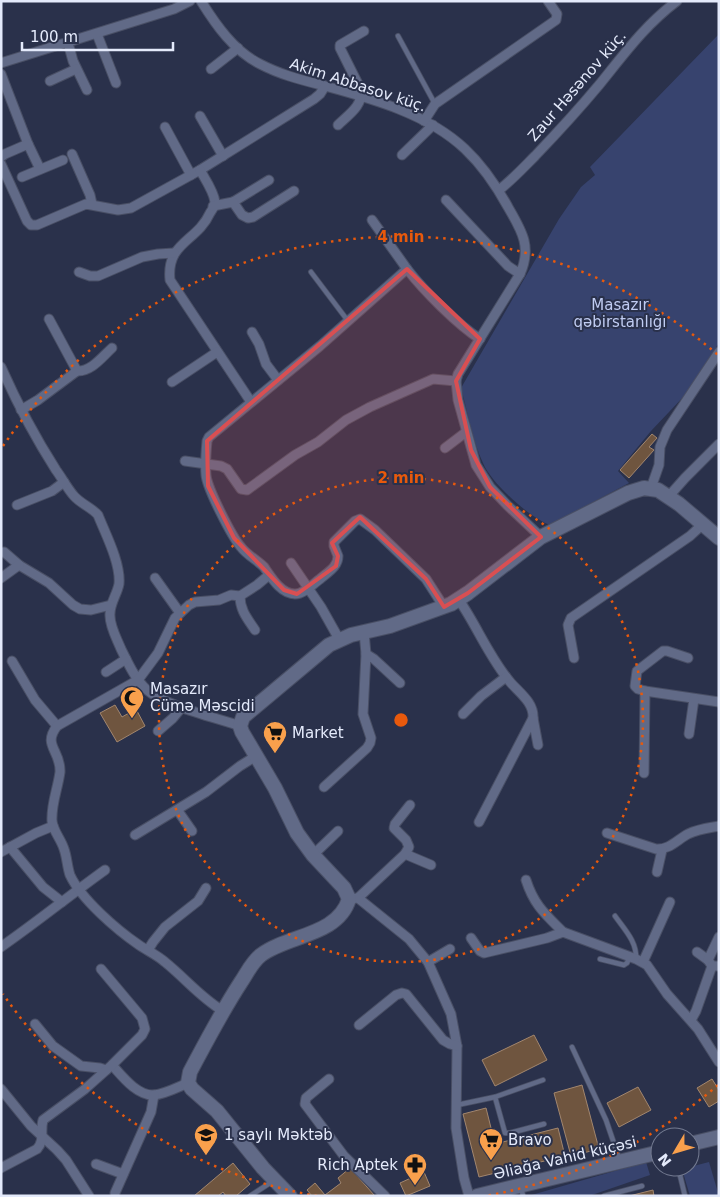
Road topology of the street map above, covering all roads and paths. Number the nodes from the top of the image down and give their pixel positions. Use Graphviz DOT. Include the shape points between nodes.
graph roads {
  1 [pos="190,1"];
  2 [pos="201,1"];
  3 [pos="548,1"];
  4 [pos="677,1"];
  5 [pos="364,31"];
  6 [pos="97,34"];
  7 [pos="398,36"];
  8 [pos="68,43"];
  9 [pos="238,48"];
  10 [pos="1,63"];
  11 [pos="211,68"];
  12 [pos="76,69"];
  13 [pos="1,74"];
  14 [pos="50,81"];
  15 [pos="116,83"];
  16 [pos="325,86"];
  17 [pos="87,90"];
  18 [pos="362,97"];
  19 [pos="435,104"];
  20 [pos="200,116"];
  21 [pos="428,123"];
  22 [pos="338,125"];
  23 [pos="165,127"];
  24 [pos="28,144"];
  25 [pos="72,154"];
  26 [pos="402,155"];
  27 [pos="223,156"];
  28 [pos="1,157"];
  29 [pos="63,160"];
  30 [pos="1,164"];
  31 [pos="40,169"];
  32 [pos="200,170"];
  33 [pos="191,175"];
  34 [pos="22,177"];
  35 [pos="269,180"];
  36 [pos="499,190"];
  37 [pos="294,191"];
  38 [pos="446,200"];
  39 [pos="233,202"];
  40 [pos="92,204"];
  41 [pos="213,206"];
  42 [pos="372,220"];
  43 [pos="174,253"];
  44 [pos="407,269"];
  45 [pos="79,272"];
  46 [pos="311,272"];
  47 [pos="520,274"];
  48 [pos="50,319"];
  49 [pos="348,321"];
  50 [pos="252,332"];
  51 [pos="480,340"];
  52 [pos="112,348"];
  53 [pos="217,352"];
  54 [pos="719,352"];
  55 [pos="1,367"];
  56 [pos="77,372"];
  57 [pos="278,380"];
  58 [pos="456,381"];
  59 [pos="172,382"];
  60 [pos="251,402"];
  61 [pos="21,410"];
  62 [pos="466,432"];
  63 [pos="719,444"];
  64 [pos="445,448"];
  65 [pos="185,461"];
  66 [pos="206,464"];
  67 [pos="64,482"];
  68 [pos="651,488"];
  69 [pos="669,496"];
  70 [pos="17,505"];
  71 [pos="703,524"];
  72 [pos="540,536"];
  73 [pos="719,538"];
  74 [pos="4,552"];
  75 [pos="291,563"];
  76 [pos="19,565"];
  77 [pos="269,574"];
  78 [pos="1,578"];
  79 [pos="155,578"];
  80 [pos="308,588"];
  81 [pos="240,596"];
  82 [pos="459,600"];
  83 [pos="111,605"];
  84 [pos="444,607"];
  85 [pos="180,613"];
  86 [pos="255,630"];
  87 [pos="364,632"];
  88 [pos="339,639"];
  89 [pos="366,654"];
  90 [pos="574,658"];
  91 [pos="688,658"];
  92 [pos="126,659"];
  93 [pos="12,662"];
  94 [pos="106,672"];
  95 [pos="506,677"];
  96 [pos="138,680"];
  97 [pos="400,683"];
  98 [pos="645,692"];
  99 [pos="694,699"];
  100 [pos="719,702"];
  101 [pos="182,707"];
  102 [pos="463,714"];
  103 [pos="533,718"];
  104 [pos="57,726"];
  105 [pos="240,726"];
  106 [pos="158,731"];
  107 [pos="689,734"];
  108 [pos="538,745"];
  109 [pos="256,756"];
  110 [pos="644,773"];
  111 [pos="324,787"];
  112 [pos="410,805"];
  113 [pos="178,811"];
  114 [pos="478,822"];
  115 [pos="53,826"];
  116 [pos="719,826"];
  117 [pos="192,831"];
  118 [pos="338,832"];
  119 [pos="607,832"];
  120 [pos="135,835"];
  121 [pos="10,847"];
  122 [pos="662,850"];
  123 [pos="1,852"];
  124 [pos="405,854"];
  125 [pos="313,855"];
  126 [pos="431,865"];
  127 [pos="105,870"];
  128 [pos="657,872"];
  129 [pos="526,880"];
  130 [pos="206,888"];
  131 [pos="79,889"];
  132 [pos="353,898"];
  133 [pos="62,902"];
  134 [pos="670,902"];
  135 [pos="615,916"];
  136 [pos="563,932"];
  137 [pos="719,937"];
  138 [pos="471,938"];
  139 [pos="1,947"];
  140 [pos="450,949"];
  141 [pos="148,950"];
  142 [pos="697,952"];
  143 [pos="600,959"];
  144 [pos="636,959"];
  145 [pos="428,962"];
  146 [pos="713,964"];
  147 [pos="101,969"];
  148 [pos="223,1011"];
  149 [pos="691,1020"];
  150 [pos="35,1024"];
  151 [pos="359,1025"];
  152 [pos="457,1046"];
  153 [pos="572,1047"];
  154 [pos="719,1062"];
  155 [pos="109,1068"];
  156 [pos="328,1079"];
  157 [pos="543,1080"];
  158 [pos="188,1083"];
  159 [pos="1,1089"];
  160 [pos="154,1095"];
  161 [pos="495,1097"];
  162 [pos="457,1105"];
  163 [pos="544,1124"];
  164 [pos="43,1137"];
  165 [pos="718,1139"];
  166 [pos="700,1142"];
  167 [pos="650,1155"];
  168 [pos="621,1162"];
  169 [pos="96,1164"];
  170 [pos="1,1168"];
  171 [pos="123,1174"];
  172 [pos="680,1177"];
  173 [pos="274,1180"];
  174 [pos="642,1186"];
  175 [pos="522,1191"];
  176 [pos="115,1193"];
  177 [pos="89,1196"];
  178 [pos="250,1196"];
  179 [pos="290,1196"];
  180 [pos="385,1196"];
  181 [pos="469,1196"];
  182 [pos="477,1196"];
  183 [pos="604,1196"];
  184 [pos="685,1196"];
  1 -- 6 [label="street"];
  2 -- 9 [label="street, Akim Abbasov küç."];
  3 -- 19 [label="street" via="557,14 556,20"];
  4 -- 36 [label="street, Zaur Həsənov küç." via="639,34 553,138"];
  5 -- 18 [label="street" via="343,42 340,48"];
  6 -- 8 [label="street"];
  6 -- 15 [label="street"];
  7 -- 19 [label="lane"];
  8 -- 10 [label="street"];
  8 -- 12 [label="street"];
  9 -- 11 [label="street"];
  9 -- 16 [label="street, Akim Abbasov küç." via="259,64 282,75"];
  12 -- 14 [label="street"];
  12 -- 17 [label="street"];
  13 -- 24 [label="street"];
  16 -- 18 [label="street, Akim Abbasov küç."];
  16 -- 27 [label="street" via="320,94"];
  18 -- 21 [label="street, Akim Abbasov küç."];
  18 -- 22 [label="street"];
  19 -- 21 [label="street"];
  20 -- 27 [label="street"];
  21 -- 26 [label="street"];
  21 -- 36 [label="street, Akim Abbasov küç." via="466,150"];
  23 -- 33 [label="street"];
  24 -- 28 [label="street"];
  24 -- 31 [label="street"];
  25 -- 40 [label="street"];
  27 -- 32 [label="street"];
  29 -- 31 [label="street"];
  30 -- 40 [label="street" via="31,225"];
  31 -- 34 [label="street"];
  32 -- 33 [label="street"];
  32 -- 41 [label="street" via="212,194"];
  33 -- 40 [label="street" via="131,208 123,210"];
  35 -- 39 [label="street"];
  36 -- 47 [label="street, Akim Abbasov küç." via="524,238 526,257"];
  37 -- 39 [label="street" via="248,218"];
  38 -- 47 [label="street" via="508,266"];
  39 -- 41 [label="street"];
  41 -- 43 [label="street" via="202,226"];
  42 -- 44 [label="street"];
  43 -- 45 [label="street" via="142,257 98,276"];
  43 -- 53 [label="street" via="169,267 170,280"];
  44 -- 49 [label="street"];
  44 -- 51 [label="street" via="425,290"];
  46 -- 49 [label="lane"];
  47 -- 51 [label="street, Akim Abbasov küç."];
  48 -- 56 [label="street"];
  49 -- 57 [label="street"];
  50 -- 57 [label="street" via="266,364"];
  51 -- 58 [label="street, Akim Abbasov küç."];
  52 -- 56 [label="street" via="89,369"];
  53 -- 59 [label="street"];
  53 -- 60 [label="street"];
  54 -- 68 [label="street" via="667,430"];
  55 -- 61 [label="street"];
  56 -- 61 [label="street"];
  57 -- 60 [label="street"];
  58 -- 62 [label="street"];
  58 -- 66 [label="street" via="433,379 370,407 346,420 247,490 241,489 227,469"];
  60 -- 66 [label="street" via="209,436"];
  61 -- 67 [label="street"];
  62 -- 64 [label="street"];
  62 -- 72 [label="street" via="482,477"];
  63 -- 69 [label="street"];
  65 -- 66 [label="street"];
  66 -- 77 [label="street" via="208,486 234,538"];
  67 -- 70 [label="street" via="52,491"];
  67 -- 83 [label="street" via="73,495 98,515 113,552 119,583"];
  68 -- 69 [label="street"];
  68 -- 72 [label="street" via="628,492"];
  69 -- 71 [label="street"];
  71 -- 73 [label="street"];
  71 -- 90 [label="street" via="572,618 568,625"];
  72 -- 82 [label="street"];
  74 -- 76 [label="street"];
  75 -- 80 [label="street"];
  76 -- 78 [label="street"];
  76 -- 83 [label="street" via="49,583 80,609"];
  77 -- 80 [label="street" via="290,594"];
  77 -- 81 [label="street"];
  79 -- 85 [label="street"];
  80 -- 84 [label="street" via="336,566 338,556 334,542 360,519 426,579"];
  80 -- 88 [label="street"];
  81 -- 85 [label="street" via="195,602"];
  81 -- 86 [label="street" via="242,612"];
  82 -- 84 [label="street"];
  82 -- 95 [label="street"];
  83 -- 92 [label="street" via="110,621"];
  84 -- 87 [label="street"];
  85 -- 96 [label="street" via="171,624 158,653"];
  87 -- 88 [label="street"];
  87 -- 89 [label="street"];
  88 -- 105 [label="street" via="317,653 248,712"];
  89 -- 97 [label="street"];
  89 -- 111 [label="street" via="363,714 370,743"];
  91 -- 98 [label="street" via="663,651 645,664 637,671 635,686"];
  92 -- 94 [label="street"];
  92 -- 96 [label="street"];
  93 -- 104 [label="street" via="35,700"];
  95 -- 102 [label="street" via="480,696"];
  95 -- 103 [label="street" via="530,704"];
  96 -- 101 [label="street" via="155,696"];
  96 -- 104 [label="street"];
  98 -- 99 [label="street"];
  98 -- 110 [label="street"];
  99 -- 100 [label="street"];
  99 -- 107 [label="street"];
  101 -- 105 [label="street"];
  101 -- 106 [label="street"];
  103 -- 108 [label="street"];
  103 -- 114 [label="street"];
  104 -- 115 [label="street" via="50,740 60,763"];
  105 -- 109 [label="street"];
  109 -- 113 [label="street"];
  109 -- 125 [label="street" via="297,833"];
  112 -- 124 [label="street" via="394,828 406,840"];
  113 -- 117 [label="street"];
  113 -- 120 [label="street"];
  115 -- 121 [label="street"];
  115 -- 131 [label="street" via="66,852 70,875"];
  116 -- 122 [label="street" via="688,834"];
  118 -- 125 [label="street"];
  119 -- 122 [label="street"];
  121 -- 123 [label="street"];
  121 -- 133 [label="street" via="43,886"];
  122 -- 128 [label="street"];
  124 -- 126 [label="street"];
  124 -- 132 [label="street"];
  125 -- 132 [label="street"];
  127 -- 131 [label="street"];
  129 -- 136 [label="street" via="540,908"];
  130 -- 141 [label="street" via="198,901 165,928"];
  131 -- 133 [label="street"];
  131 -- 141 [label="street" via="120,930"];
  132 -- 145 [label="street" via="409,939"];
  132 -- 148 [label="street" via="330,923 257,958"];
  133 -- 139 [label="street"];
  134 -- 144 [label="street"];
  135 -- 144 [label="lane" via="632,940"];
  136 -- 138 [label="street" via="484,953"];
  136 -- 144 [label="street"];
  137 -- 146 [label="street"];
  140 -- 145 [label="street"];
  141 -- 148 [label="street"];
  142 -- 146 [label="street"];
  143 -- 144 [label="lane" via="624,965"];
  144 -- 149 [label="street" via="652,970 667,994"];
  145 -- 152 [label="street" via="451,1014"];
  146 -- 149 [label="street"];
  147 -- 155 [label="street" via="144,1023 145,1029"];
  148 -- 158 [label="street" via="190,1072"];
  149 -- 154 [label="street"];
  150 -- 155 [label="street" via="53,1046 74,1062 81,1066"];
  151 -- 152 [label="street" via="402,993 443,1040"];
  152 -- 162 [label="street"];
  153 -- 168 [label="lane" via="606,1120"];
  155 -- 160 [label="street" via="135,1088"];
  155 -- 164 [label="street" via="43,1120"];
  156 -- 180 [label="street" via="306,1098 305,1104 344,1156"];
  157 -- 161 [label="lane"];
  158 -- 160 [label="street"];
  158 -- 173 [label="street" via="226,1121"];
  159 -- 164 [label="street"];
  160 -- 171 [label="street"];
  161 -- 162 [label="lane"];
  161 -- 163 [label="lane" via="505,1133"];
  162 -- 181 [label="street" via="456,1128"];
  164 -- 170 [label="street" via="36,1149"];
  164 -- 177 [label="street" via="66,1160"];
  165 -- 166 [label="street"];
  167 -- 168 [label="street, Əliağa Vahid küçəsi"];
  168 -- 175 [label="street, Əliağa Vahid küçəsi"];
  169 -- 171 [label="street"];
  171 -- 176 [label="street"];
  172 -- 184 [label="lane"];
  173 -- 178 [label="lane"];
  173 -- 179 [label="street"];
  174 -- 183 [label="lane"];
  175 -- 182 [label="street, Əliağa Vahid küçəsi"];
}
